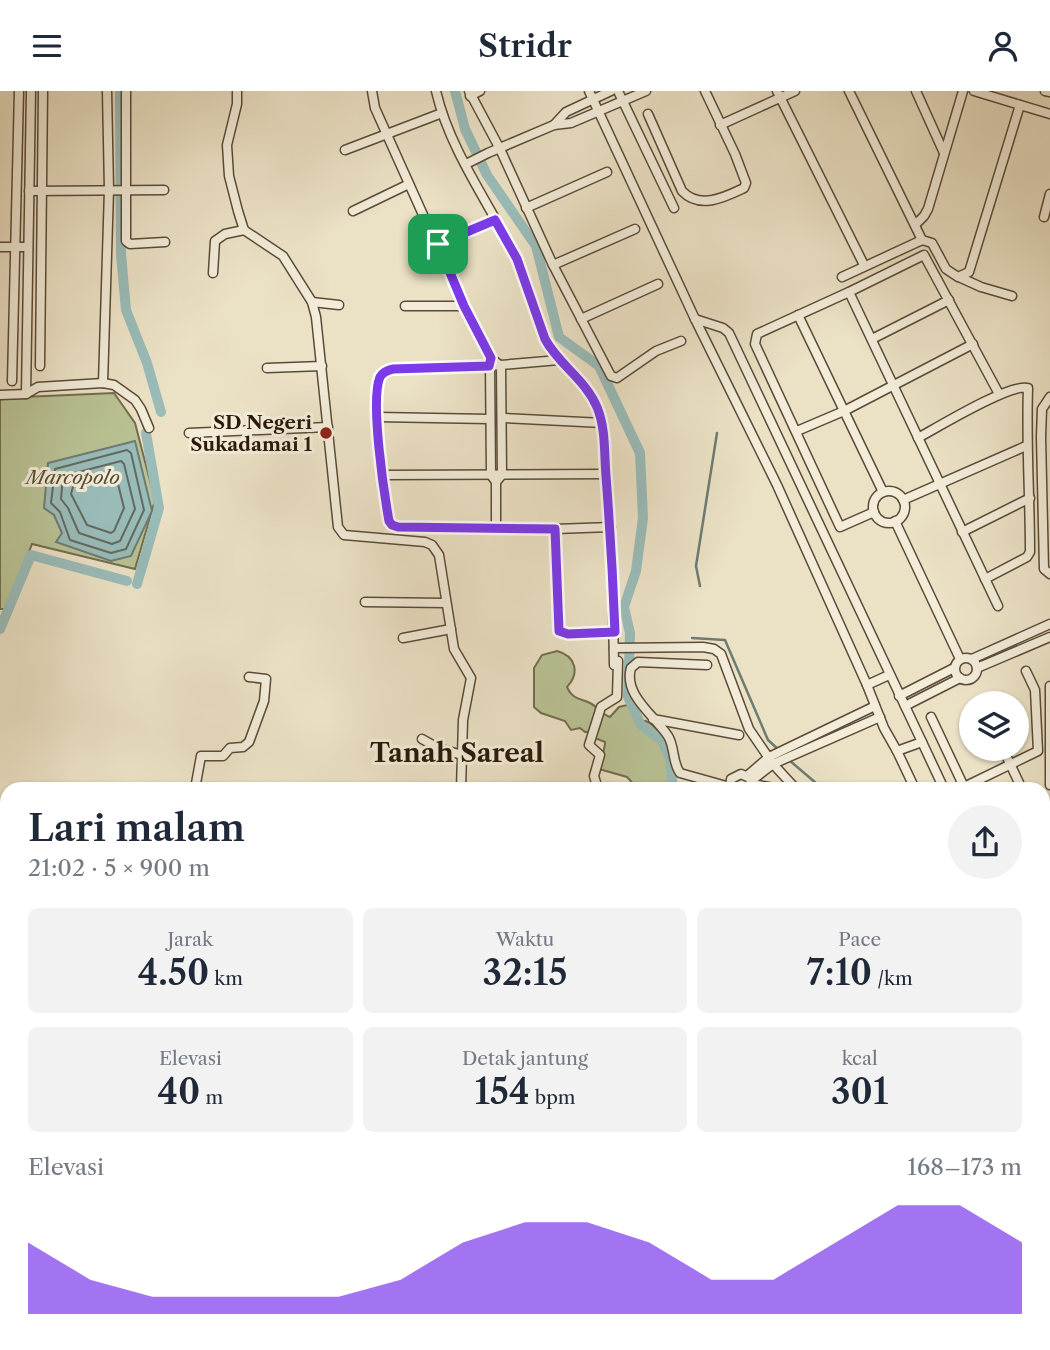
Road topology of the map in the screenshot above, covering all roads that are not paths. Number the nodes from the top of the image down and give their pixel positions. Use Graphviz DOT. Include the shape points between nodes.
graph roads {
  1 [pos="19,91"];
  2 [pos="31,91"];
  3 [pos="43,91"];
  4 [pos="107,91"];
  5 [pos="126,91"];
  6 [pos="237,91"];
  7 [pos="372,91"];
  8 [pos="436,91"];
  9 [pos="480,91"];
  10 [pos="611,91"];
  11 [pos="618,91"];
  12 [pos="646,91"];
  13 [pos="705,91"];
  14 [pos="795,91"];
  15 [pos="849,91"];
  16 [pos="916,91"];
  17 [pos="963,91"];
  18 [pos="974,91"];
  19 [pos="470,93"];
  20 [pos="778,94"];
  21 [pos="591,95"];
  22 [pos="624,101"];
  23 [pos="1020,105"];
  24 [pos="442,113"];
  25 [pos="599,113"];
  26 [pos="648,114"];
  27 [pos="1050,114"];
  28 [pos="554,125"];
  29 [pos="720,125"];
  30 [pos="385,133"];
  31 [pos="499,149"];
  32 [pos="345,150"];
  33 [pos="944,153"];
  34 [pos="469,163"];
  35 [pos="607,172"];
  36 [pos="409,184"];
  37 [pos="111,190"];
  38 [pos="125,190"];
  39 [pos="164,190"];
  40 [pos="29,191"];
  41 [pos="42,191"];
  42 [pos="1050,194"];
  43 [pos="526,208"];
  44 [pos="674,208"];
  45 [pos="353,211"];
  46 [pos="1044,217"];
  47 [pos="495,220"];
  48 [pos="916,224"];
  49 [pos="635,229"];
  50 [pos="244,230"];
  51 [pos="922,240"];
  52 [pos="165,242"];
  53 [pos="438,244"];
  54 [pos="0,247"];
  55 [pos="14,247"];
  56 [pos="28,247"];
  57 [pos="554,265"];
  58 [pos="864,265"];
  59 [pos="213,273"];
  60 [pos="842,277"];
  61 [pos="958,277"];
  62 [pos="658,284"];
  63 [pos="849,292"];
  64 [pos="1012,296"];
  65 [pos="949,300"];
  66 [pos="312,302"];
  67 [pos="339,305"];
  68 [pos="405,306"];
  69 [pos="464,306"];
  70 [pos="798,315"];
  71 [pos="581,319"];
  72 [pos="695,319"];
  73 [pos="872,339"];
  74 [pos="681,341"];
  75 [pos="973,344"];
  76 [pos="559,360"];
  77 [pos="490,362"];
  78 [pos="40,366"];
  79 [pos="501,366"];
  80 [pos="322,368"];
  81 [pos="268,369"];
  82 [pos="0,381"];
  83 [pos="12,381"];
  84 [pos="26,381"];
  85 [pos="103,383"];
  86 [pos="894,385"];
  87 [pos="38,387"];
  88 [pos="26,394"];
  89 [pos="999,394"];
  90 [pos="0,395"];
  91 [pos="1050,397"];
  92 [pos="844,411"];
  93 [pos="377,417"];
  94 [pos="503,418"];
  95 [pos="489,419"];
  96 [pos="603,423"];
  97 [pos="328,427"];
  98 [pos="149,428"];
  99 [pos="797,431"];
  100 [pos="188,433"];
  101 [pos="1041,437"];
  102 [pos="918,438"];
  103 [pos="1050,441"];
  104 [pos="1026,446"];
  105 [pos="606,474"];
  106 [pos="382,475"];
  107 [pos="496,477"];
  108 [pos="939,484"];
  109 [pos="883,492"];
  110 [pos="1030,498"];
  111 [pos="1046,500"];
  112 [pos="903,501"];
  113 [pos="874,512"];
  114 [pos="895,521"];
  115 [pos="1047,523"];
  116 [pos="611,527"];
  117 [pos="496,528"];
  118 [pos="555,529"];
  119 [pos="962,532"];
  120 [pos="1050,574"];
  121 [pos="985,579"];
  122 [pos="365,602"];
  123 [pos="446,603"];
  124 [pos="998,606"];
  125 [pos="1050,624"];
  126 [pos="451,629"];
  127 [pos="615,632"];
  128 [pos="1050,637"];
  129 [pos="403,638"];
  130 [pos="617,648"];
  131 [pos="960,659"];
  132 [pos="972,659"];
  133 [pos="614,665"];
  134 [pos="707,665"];
  135 [pos="954,668"];
  136 [pos="977,668"];
  137 [pos="1026,671"];
  138 [pos="889,675"];
  139 [pos="249,677"];
  140 [pos="960,678"];
  141 [pos="867,685"];
  142 [pos="1050,686"];
  143 [pos="899,695"];
  144 [pos="875,706"];
  145 [pos="905,706"];
  146 [pos="880,717"];
  147 [pos="931,717"];
  148 [pos="653,719"];
  149 [pos="739,734"];
  150 [pos="1049,735"];
  151 [pos="422,739"];
  152 [pos="922,742"];
  153 [pos="897,751"];
  154 [pos="462,755"];
  155 [pos="771,760"];
  156 [pos="1009,761"];
  157 [pos="1010,764"];
  158 [pos="196,782"];
  159 [pos="461,782"];
  160 [pos="596,782"];
  161 [pos="710,782"];
  162 [pos="732,782"];
  163 [pos="750,782"];
  164 [pos="752,782"];
  165 [pos="790,782"];
  166 [pos="912,782"];
  167 [pos="941,782"];
  168 [pos="961,782"];
  169 [pos="976,782"];
  170 [pos="1019,782"];
  171 [pos="1050,782"];
  1 -- 55 [label="street"];
  2 -- 40 [label="street"];
  3 -- 41 [label="street"];
  4 -- 37 [label="street"];
  5 -- 38 [label="street"];
  6 -- 50 [label="street" via="227,154"];
  7 -- 30 [label="street"];
  8 -- 24 [label="street"];
  9 -- 19 [label="street"];
  10 -- 21 [label="street"];
  11 -- 22 [label="street"];
  12 -- 22 [label="street"];
  13 -- 29 [label="street"];
  14 -- 20 [label="street"];
  15 -- 48 [label="street"];
  16 -- 33 [label="street"];
  17 -- 33 [label="street"];
  18 -- 23 [label="street"];
  19 -- 31 [label="street"];
  20 -- 29 [label="street"];
  20 -- 58 [label="street"];
  21 -- 25 [label="street"];
  21 -- 28 [label="street"];
  22 -- 25 [label="street"];
  22 -- 44 [label="street"];
  23 -- 27 [label="street"];
  23 -- 61 [label="street" via="973,264"];
  24 -- 30 [label="street"];
  24 -- 34 [label="street"];
  25 -- 28 [label="street"];
  25 -- 72 [label="street"];
  26 -- 29 [label="street" via="682,191 699,200 723,198 746,184"];
  28 -- 31 [label="street"];
  30 -- 32 [label="street"];
  30 -- 36 [label="street"];
  31 -- 34 [label="street"];
  31 -- 43 [label="street"];
  33 -- 48 [label="street" via="928,209"];
  34 -- 47 [label="street"];
  35 -- 43 [label="street"];
  36 -- 45 [label="street"];
  36 -- 53 [label="street"];
  37 -- 38 [label="street"];
  37 -- 41 [label="street"];
  37 -- 85 [label="street"];
  38 -- 39 [label="street"];
  38 -- 52 [label="street" via="128,243"];
  40 -- 41 [label="street"];
  40 -- 56 [label="street"];
  41 -- 78 [label="street"];
  42 -- 46 [label="street"];
  43 -- 57 [label="street"];
  47 -- 53 [label="street"];
  47 -- 76 [label="street" via="517,259 545,339"];
  48 -- 51 [label="street"];
  49 -- 57 [label="street"];
  50 -- 59 [label="street" via="215,241"];
  50 -- 66 [label="street" via="279,251"];
  51 -- 58 [label="street"];
  51 -- 61 [label="street" via="932,243 946,269"];
  53 -- 69 [label="street"];
  54 -- 55 [label="street"];
  55 -- 56 [label="street"];
  55 -- 83 [label="street"];
  56 -- 84 [label="street"];
  57 -- 71 [label="street"];
  58 -- 60 [label="street"];
  61 -- 64 [label="street"];
  62 -- 71 [label="street"];
  63 -- 65 [label="street" via="925,255"];
  63 -- 70 [label="street"];
  63 -- 73 [label="street"];
  65 -- 73 [label="street"];
  65 -- 75 [label="street"];
  66 -- 67 [label="street"];
  66 -- 80 [label="street"];
  68 -- 69 [label="street"];
  69 -- 77 [label="street"];
  70 -- 92 [label="street"];
  70 -- 99 [label="street" via="760,331 755,338"];
  71 -- 74 [label="street" via="614,378"];
  72 -- 138 [label="street" via="729,333"];
  72 -- 141 [label="street" via="777,485"];
  73 -- 86 [label="street"];
  75 -- 86 [label="street"];
  75 -- 89 [label="street"];
  76 -- 79 [label="street"];
  76 -- 96 [label="street" via="589,391"];
  77 -- 79 [label="street"];
  77 -- 93 [label="street" via="387,371 379,379"];
  77 -- 95 [label="street"];
  79 -- 94 [label="street"];
  80 -- 81 [label="street"];
  80 -- 97 [label="street"];
  82 -- 83 [label="street"];
  83 -- 84 [label="street"];
  84 -- 87 [label="street"];
  84 -- 88 [label="street"];
  85 -- 87 [label="street"];
  85 -- 98 [label="street" via="128,394"];
  86 -- 92 [label="street"];
  86 -- 102 [label="street"];
  87 -- 88 [label="street"];
  88 -- 90 [label="street"];
  89 -- 102 [label="street"];
  89 -- 104 [label="street" via="1028,388"];
  91 -- 101 [label="street" via="1042,409"];
  92 -- 99 [label="street"];
  92 -- 109 [label="street"];
  93 -- 95 [label="street"];
  93 -- 106 [label="street"];
  94 -- 96 [label="street"];
  94 -- 107 [label="street"];
  95 -- 107 [label="street"];
  96 -- 105 [label="street"];
  97 -- 100 [label="street"];
  97 -- 123 [label="street" via="341,532 432,545 439,555"];
  99 -- 113 [label="street" via="840,527"];
  101 -- 103 [label="street"];
  101 -- 111 [label="street"];
  102 -- 108 [label="street"];
  104 -- 108 [label="street"];
  104 -- 110 [label="street"];
  105 -- 107 [label="street"];
  105 -- 116 [label="street"];
  106 -- 107 [label="street"];
  106 -- 117 [label="street" via="392,525"];
  107 -- 117 [label="street"];
  108 -- 112 [label="street"];
  108 -- 119 [label="street"];
  109 -- 112 [label="street" via="898,494"];
  109 -- 113 [label="street" via="876,496"];
  110 -- 119 [label="street"];
  110 -- 121 [label="street" via="1029,555"];
  111 -- 115 [label="street"];
  112 -- 114 [label="street" via="901,516"];
  113 -- 114 [label="street" via="879,519"];
  114 -- 131 [label="street"];
  115 -- 120 [label="street" via="1045,569"];
  116 -- 118 [label="street"];
  116 -- 127 [label="street"];
  117 -- 118 [label="street"];
  118 -- 127 [label="street" via="559,631"];
  119 -- 121 [label="street"];
  121 -- 124 [label="street"];
  122 -- 123 [label="street"];
  123 -- 126 [label="street"];
  125 -- 132 [label="street"];
  126 -- 129 [label="street"];
  126 -- 154 [label="street" via="456,655 471,678"];
  127 -- 130 [label="street"];
  128 -- 136 [label="street"];
  130 -- 133 [label="street"];
  130 -- 155 [label="street" via="715,649 721,654 749,729"];
  130 -- 160 [label="street" via="617,697 601,707 589,745 600,755"];
  131 -- 132 [label="street"];
  131 -- 135 [label="street"];
  132 -- 136 [label="street"];
  134 -- 148 [label="street" via="634,664 629,673 633,686"];
  135 -- 140 [label="street"];
  135 -- 143 [label="street"];
  136 -- 140 [label="street" via="970,679"];
  137 -- 157 [label="street" via="1035,690 1038,751"];
  138 -- 141 [label="street"];
  138 -- 143 [label="street"];
  139 -- 158 [label="street" via="266,680 264,701 249,743 230,748 223,756 201,756"];
  140 -- 145 [label="street"];
  141 -- 144 [label="street"];
  142 -- 150 [label="street"];
  143 -- 145 [label="street"];
  144 -- 146 [label="street"];
  144 -- 155 [label="street"];
  145 -- 152 [label="street"];
  146 -- 153 [label="street"];
  146 -- 155 [label="street"];
  147 -- 168 [label="street"];
  148 -- 149 [label="street"];
  148 -- 161 [label="street" via="669,737 680,773"];
  150 -- 171 [label="street"];
  151 -- 154 [label="street"];
  152 -- 153 [label="street"];
  152 -- 167 [label="street"];
  153 -- 166 [label="street"];
  154 -- 159 [label="street"];
  155 -- 164 [label="street"];
  155 -- 165 [label="street"];
  156 -- 157 [label="street"];
  157 -- 169 [label="street"];
  157 -- 170 [label="street"];
  162 -- 163 [label="street" via="741,774"];
}
